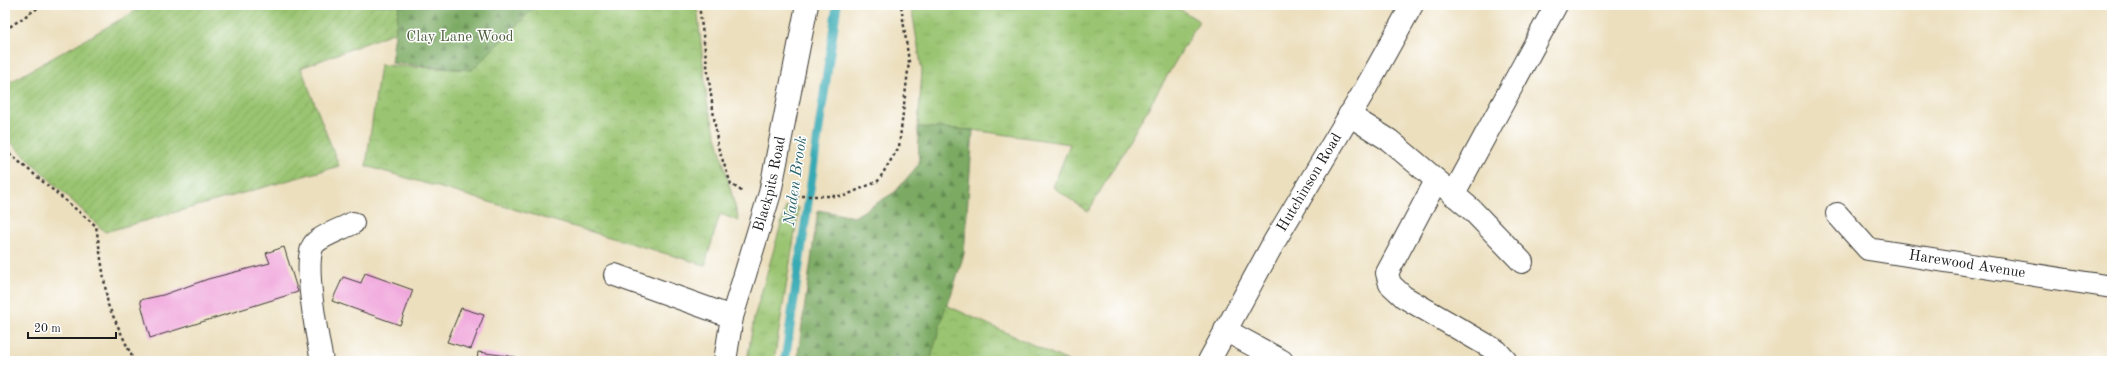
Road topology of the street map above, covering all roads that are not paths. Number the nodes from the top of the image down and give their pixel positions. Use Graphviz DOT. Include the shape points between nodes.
graph roads {
  1 [pos="807,5"];
  2 [pos="1412,5"];
  3 [pos="1556,5"];
  4 [pos="1349,115"];
  5 [pos="1436,181"];
  6 [pos="1453,195"];
  7 [pos="1837,214"];
  8 [pos="353,223"];
  9 [pos="1522,262"];
  10 [pos="615,275"];
  11 [pos="2112,287"];
  12 [pos="732,317"];
  13 [pos="1225,330"];
  14 [pos="322,361"];
  15 [pos="725,361"];
  16 [pos="1209,361"];
  17 [pos="1282,361"];
  18 [pos="1506,361"];
  1 -- 12 [label="street, Blackpits Road" via="766,206"];
  2 -- 4 [label="street, Hutchinson Road"];
  3 -- 6 [label="street"];
  4 -- 5 [label="street" via="1389,140"];
  4 -- 13 [label="street, Hutchinson Road"];
  5 -- 6 [label="street"];
  5 -- 18 [label="street" via="1387,273 1390,284 1404,297 1431,314 1497,351"];
  6 -- 9 [label="street" via="1501,238"];
  7 -- 11 [label="street, Harewood Avenue" via="1868,249"];
  8 -- 14 [label="street" via="315,243 310,250 308,260 312,303"];
  10 -- 12 [label="street"];
  12 -- 15 [label="street, Blackpits Road"];
  13 -- 16 [label="street, Hutchinson Road"];
  13 -- 17 [label="street"];
}
